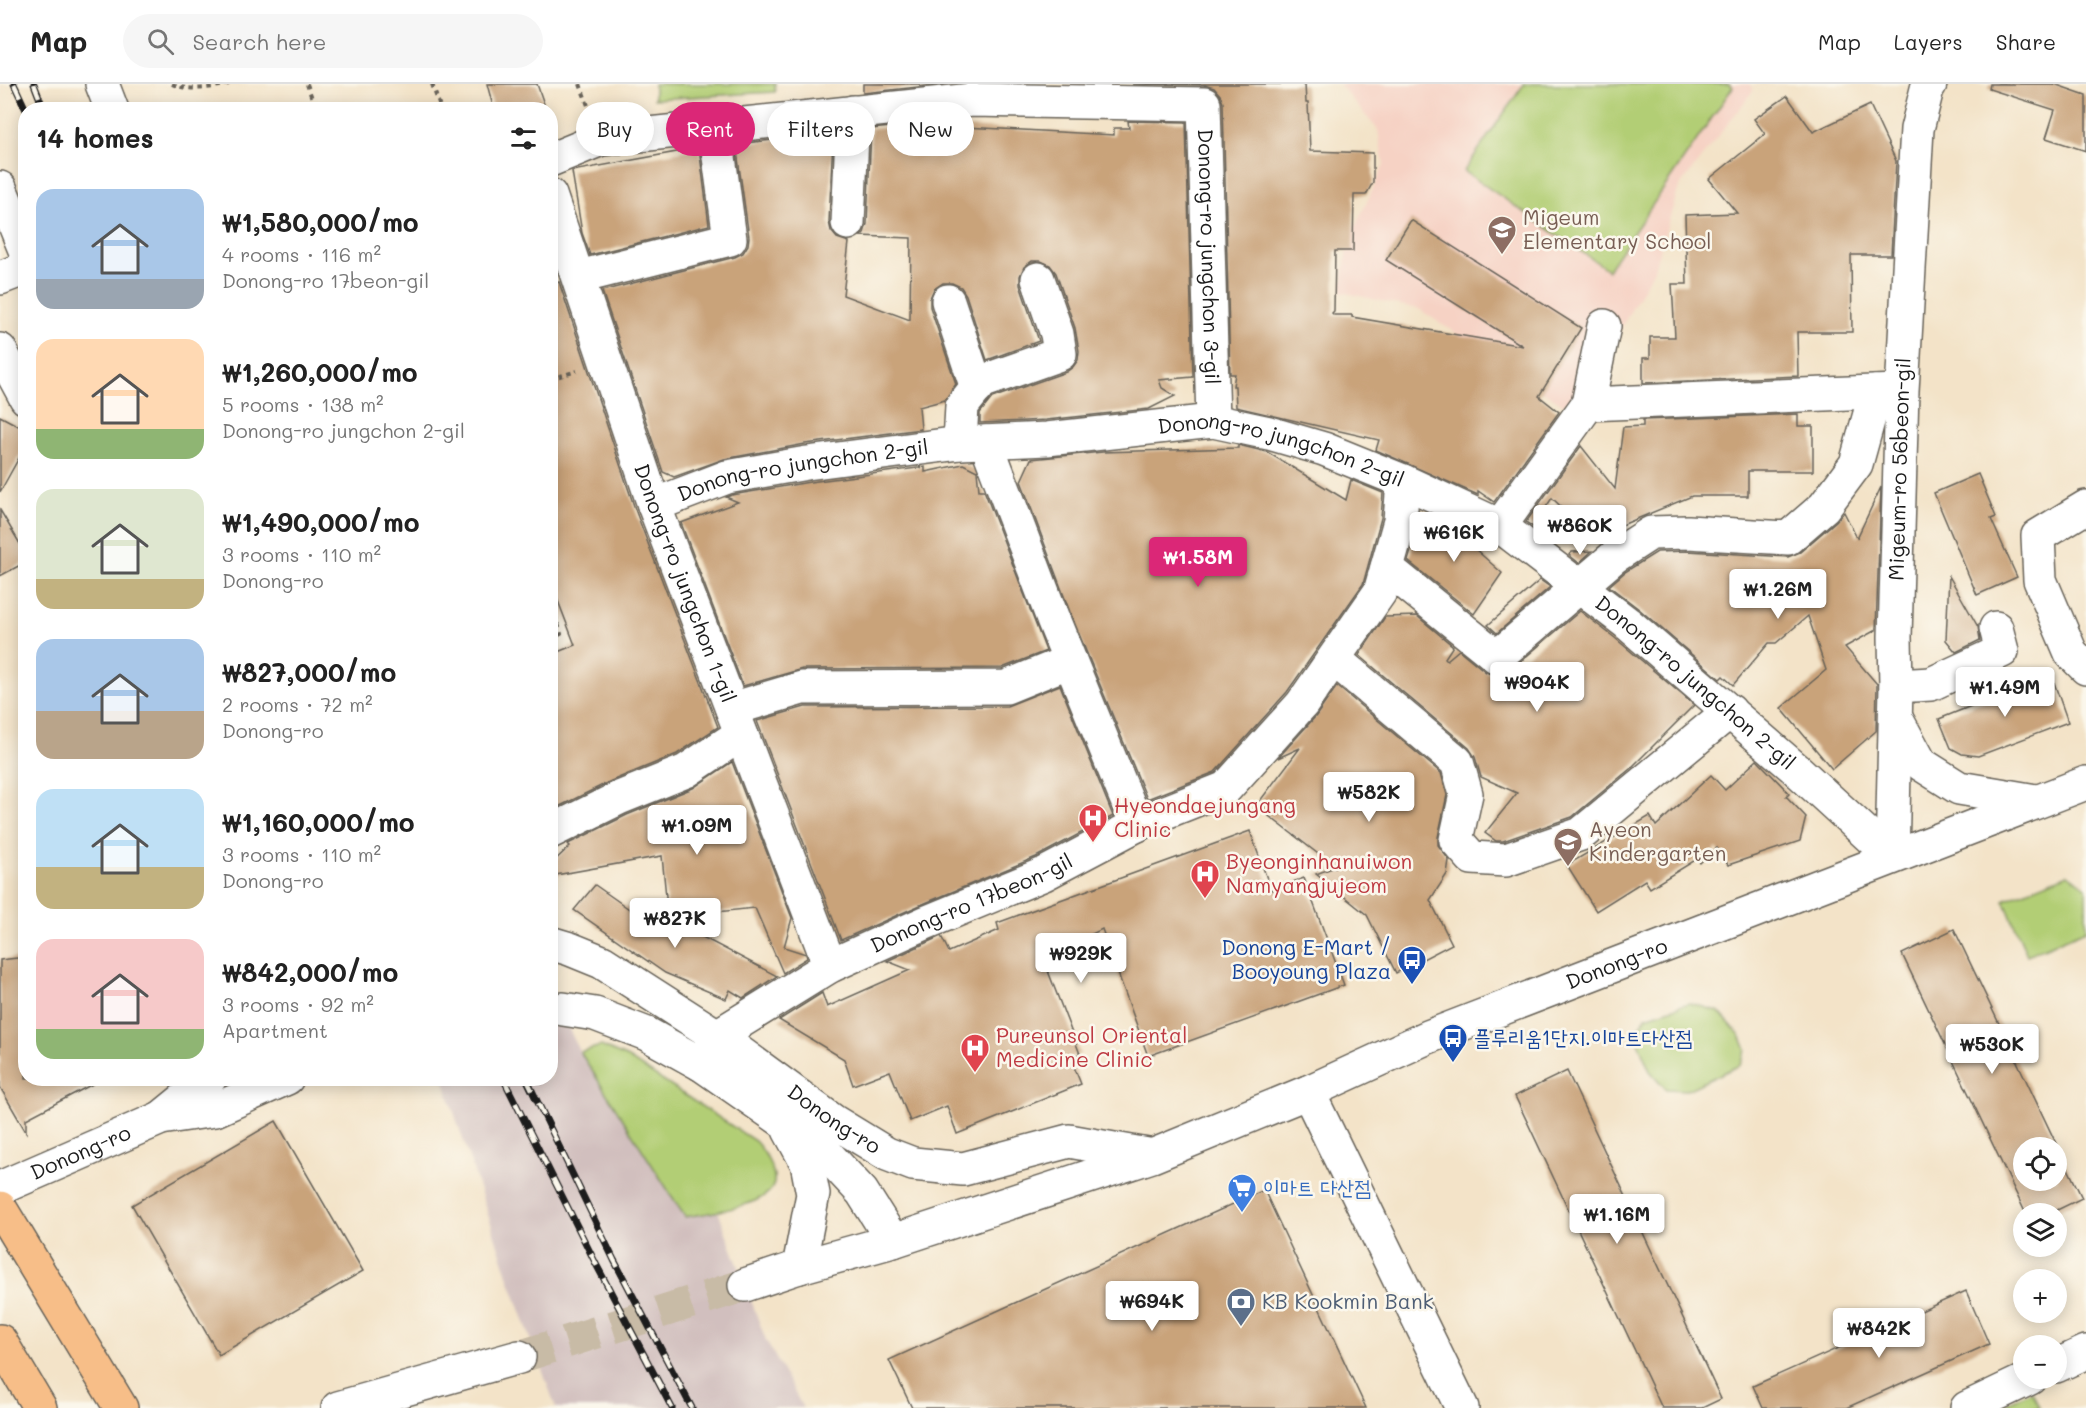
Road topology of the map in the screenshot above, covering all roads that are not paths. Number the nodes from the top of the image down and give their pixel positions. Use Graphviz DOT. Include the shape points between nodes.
graph roads {
  1 [pos="102,84"];
  2 [pos="1930,84"];
  3 [pos="109,102"];
  4 [pos="875,110"];
  5 [pos="666,132"];
  6 [pos="719,156"];
  7 [pos="851,156"];
  8 [pos="558,157"];
  9 [pos="0,188"];
  10 [pos="558,218"];
  11 [pos="848,223"];
  12 [pos="18,232"];
  13 [pos="18,271"];
  14 [pos="579,277"];
  15 [pos="0,278"];
  16 [pos="1038,279"];
  17 [pos="948,301"];
  18 [pos="1604,326"];
  19 [pos="0,350"];
  20 [pos="18,383"];
  21 [pos="977,388"];
  22 [pos="1889,391"];
  23 [pos="1588,404"];
  24 [pos="1213,421"];
  25 [pos="973,442"];
  26 [pos="1403,480"];
  27 [pos="654,505"];
  28 [pos="2086,507"];
  29 [pos="1500,526"];
  30 [pos="1387,568"];
  31 [pos="1580,587"];
  32 [pos="1996,628"];
  33 [pos="1334,659"];
  34 [pos="1070,661"];
  35 [pos="2086,668"];
  36 [pos="1896,701"];
  37 [pos="1731,711"];
  38 [pos="736,721"];
  39 [pos="2086,783"];
  40 [pos="2038,801"];
  41 [pos="1137,825"];
  42 [pos="558,828"];
  43 [pos="1892,857"];
  44 [pos="558,945"];
  45 [pos="830,966"];
  46 [pos="563,1009"];
  47 [pos="717,1036"];
  48 [pos="701,1064"];
  49 [pos="200,1086"];
  50 [pos="269,1086"];
  51 [pos="1308,1092"];
  52 [pos="161,1118"];
  53 [pos="783,1121"];
  54 [pos="1152,1156"];
  55 [pos="0,1188"];
  56 [pos="0,1208"];
  57 [pos="892,1241"];
  58 [pos="799,1267"];
  59 [pos="745,1285"];
  60 [pos="0,1341"];
  61 [pos="2086,1352"];
  62 [pos="519,1358"];
  63 [pos="2067,1361"];
  64 [pos="2013,1386"];
  65 [pos="40,1408"];
  66 [pos="121,1408"];
  67 [pos="338,1408"];
  68 [pos="1462,1408"];
  69 [pos="1967,1408"];
  1 -- 3 [label="street"];
  2 -- 22 [label="street, Migeum-ro 56beon-gil" via="1917,129"];
  4 -- 24 [label="street, Donong-ro jungchon 3-gil" via="972,100 1204,104"];
  5 -- 8 [label="street, Donong-ro jungchon 3-gil" via="601,139"];
  6 -- 14 [label="street" via="730,239"];
  7 -- 11 [label="street"];
  9 -- 12 [label="street"];
  10 -- 14 [label="street, Donong-ro jungchon 1-gil"];
  13 -- 15 [label="street"];
  14 -- 27 [label="street, Donong-ro jungchon 1-gil"];
  16 -- 21 [label="street" via="1058,334 1060,354 981,382"];
  17 -- 21 [label="street"];
  18 -- 23 [label="street"];
  19 -- 20 [label="street"];
  21 -- 25 [label="street" via="962,406"];
  22 -- 23 [label="street"];
  22 -- 31 [label="street" via="1856,464 1824,507 1788,538 1688,532 1651,534"];
  22 -- 36 [label="street, Migeum-ro 56beon-gil"];
  23 -- 29 [label="street"];
  24 -- 25 [label="street, Donong-ro jungchon 2-gil" via="1047,439"];
  24 -- 26 [label="street, Donong-ro jungchon 2-gil" via="1324,449"];
  25 -- 27 [label="street, Donong-ro jungchon 2-gil" via="727,477"];
  25 -- 34 [label="street"];
  26 -- 29 [label="street, Donong-ro jungchon 2-gil"];
  26 -- 30 [label="street, Donong-ro 17beon-gil" via="1400,521"];
  27 -- 38 [label="street, Donong-ro jungchon 1-gil"];
  28 -- 35 [label="street" via="2038,536 2040,580 2071,653"];
  29 -- 31 [label="street, Donong-ro jungchon 2-gil"];
  30 -- 31 [label="street" via="1497,657"];
  30 -- 33 [label="street, Donong-ro 17beon-gil" via="1380,592"];
  31 -- 37 [label="street, Donong-ro jungchon 2-gil"];
  32 -- 36 [label="street" via="2002,651"];
  33 -- 37 [label="street" via="1457,762 1466,794 1456,840 1472,858 1506,860 1581,834"];
  33 -- 41 [label="street, Donong-ro 17beon-gil" via="1302,704 1226,788"];
  34 -- 38 [label="street" via="1006,687 802,688"];
  34 -- 41 [label="street"];
  36 -- 40 [label="street" via="1921,764 1959,788"];
  36 -- 43 [label="street, Migeum-ro 56beon-gil"];
  37 -- 43 [label="street, Donong-ro jungchon 2-gil"];
  38 -- 42 [label="street" via="686,771"];
  38 -- 45 [label="street, Donong-ro jungchon 1-gil"];
  39 -- 40 [label="street, Donong-ro"];
  40 -- 43 [label="street, Donong-ro"];
  41 -- 45 [label="street, Donong-ro 17beon-gil" via="1044,874"];
  43 -- 51 [label="street, Donong-ro" via="1428,1037"];
  44 -- 47 [label="street, Donong-ro" via="602,962"];
  45 -- 47 [label="street, Donong-ro 17beon-gil"];
  46 -- 48 [label="street, Donong-ro" via="595,1014 647,1034"];
  47 -- 48 [label="street, Donong-ro 17beon-gil"];
  47 -- 54 [label="street, Donong-ro" via="833,1121 887,1154 913,1164 963,1169 1069,1141"];
  48 -- 53 [label="street, Donong-ro"];
  49 -- 52 [label="street, Donong-ro"];
  50 -- 52 [label="street, Donong-ro" via="215,1110"];
  51 -- 54 [label="street, Donong-ro"];
  51 -- 68 [label="street"];
  52 -- 55 [label="street, Donong-ro"];
  53 -- 57 [label="street, Donong-ro" via="820,1147 862,1192"];
  53 -- 58 [label="street" via="807,1163 813,1194"];
  54 -- 57 [label="street, Donong-ro"];
  56 -- 66 [label="main road"];
  57 -- 58 [label="street, Donong-ro"];
  58 -- 59 [label="street, Donong-ro"];
  60 -- 65 [label="main road"];
  61 -- 63 [label="street"];
  62 -- 67 [label="street"];
  64 -- 69 [label="street"];
}
